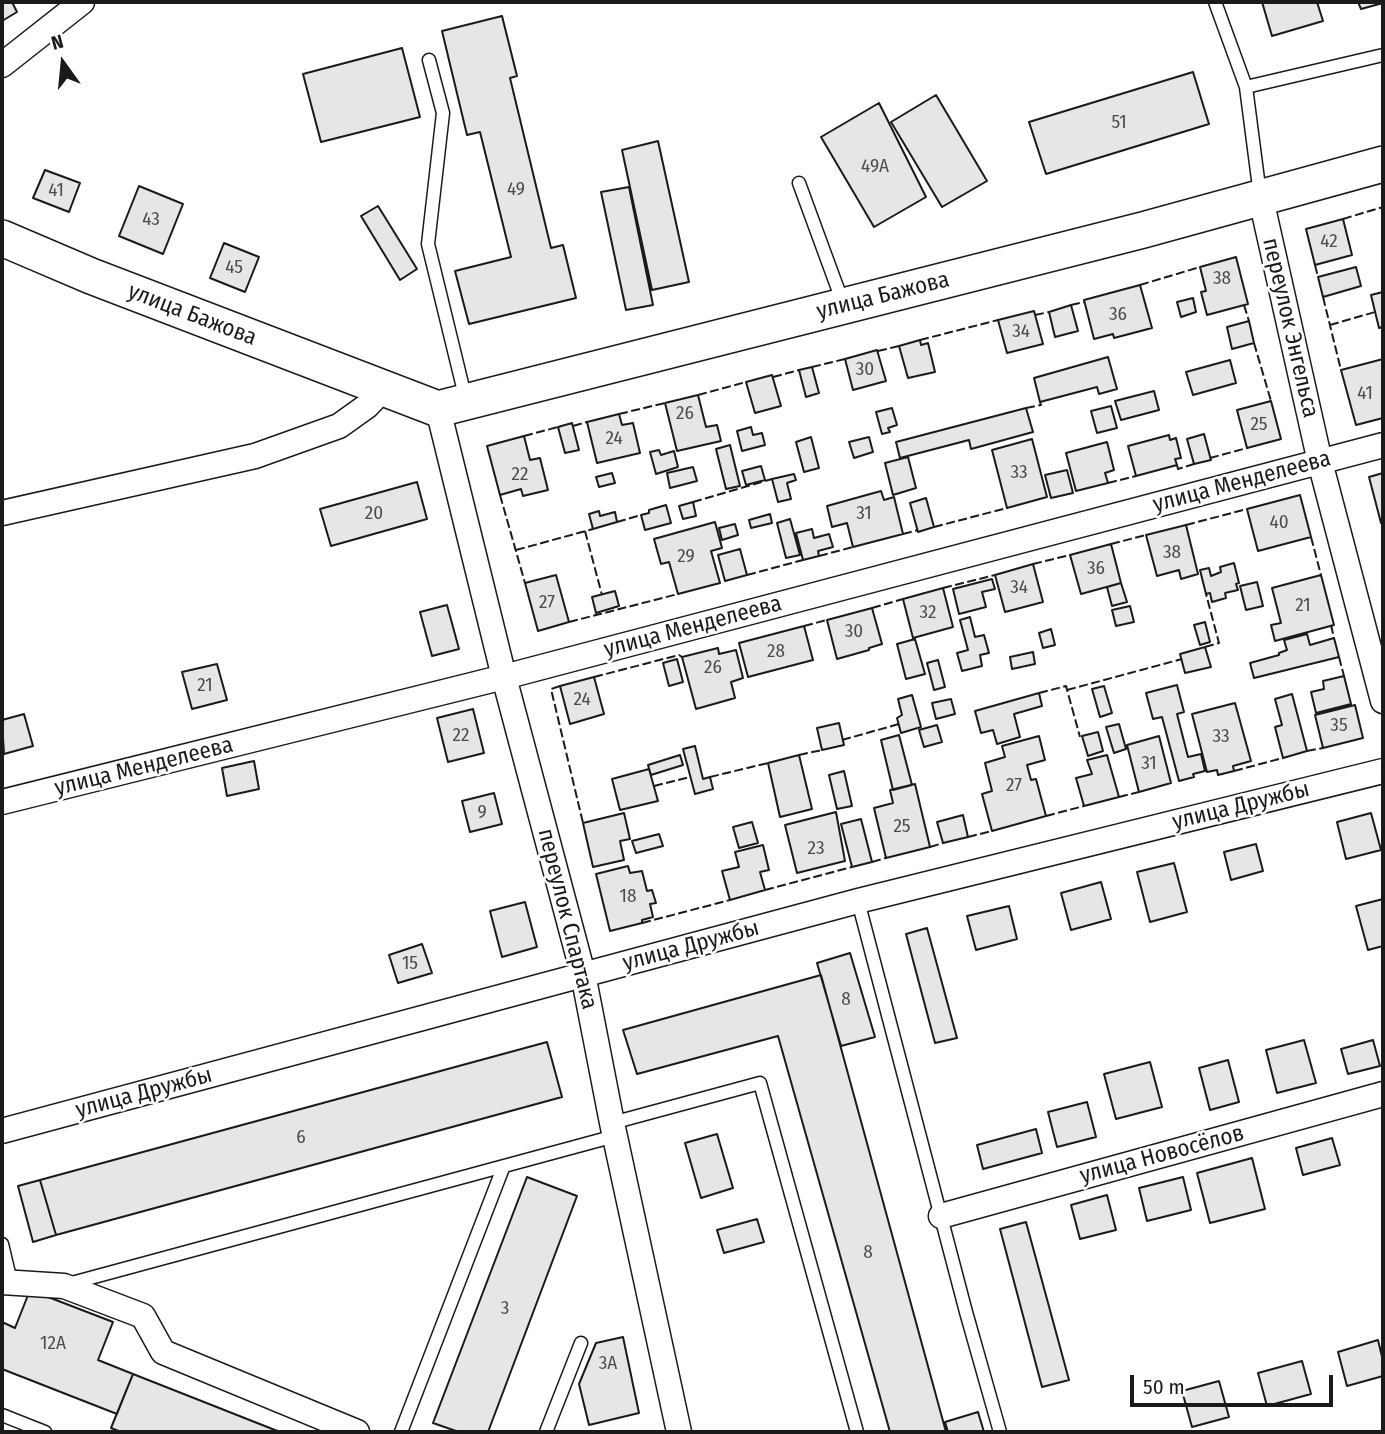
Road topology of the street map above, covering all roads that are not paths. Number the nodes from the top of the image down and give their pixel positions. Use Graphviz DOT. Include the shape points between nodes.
graph roads {
  1 [pos="82,2"];
  2 [pos="1215,2"];
  3 [pos="1383,55"];
  4 [pos="429,60"];
  5 [pos="2,65"];
  6 [pos="1246,88"];
  7 [pos="1383,164"];
  8 [pos="799,183"];
  9 [pos="1261,199"];
  10 [pos="2,238"];
  11 [pos="845,306"];
  12 [pos="384,388"];
  13 [pos="452,405"];
  14 [pos="1383,445"];
  15 [pos="1320,462"];
  16 [pos="2,513"];
  17 [pos="504,677"];
  18 [pos="1383,701"];
  19 [pos="1383,771"];
  20 [pos="2,802"];
  21 [pos="858,901"];
  22 [pos="583,974"];
  23 [pos="1383,1094"];
  24 [pos="614,1129"];
  25 [pos="2,1131"];
  26 [pos="503,1168"];
  27 [pos="941,1216"];
  28 [pos="2,1244"];
  29 [pos="6,1282"];
  30 [pos="64,1286"];
  31 [pos="581,1343"];
  32 [pos="2,1415"];
  33 [pos="45,1432"];
  34 [pos="357,1432"];
  35 [pos="401,1432"];
  36 [pos="546,1432"];
  37 [pos="679,1432"];
  38 [pos="857,1432"];
  39 [pos="1000,1432"];
  1 -- 5 [label="street"];
  2 -- 6 [label="lane"];
  3 -- 6 [label="lane"];
  4 -- 13 [label="lane" via="443,114 428,244"];
  6 -- 9 [label="lane"];
  7 -- 9 [label="main road, улица Бажова"];
  8 -- 11 [label="lane"];
  9 -- 11 [label="main road, улица Бажова"];
  9 -- 15 [label="street, переулок Энгельса"];
  10 -- 12 [label="main road, улица Бажова"];
  11 -- 13 [label="main road, улица Бажова"];
  12 -- 13 [label="main road, улица Бажова"];
  12 -- 16 [label="street" via="339,426 255,456"];
  13 -- 17 [label="street, переулок Спартака"];
  14 -- 15 [label="street, улица Менделеева"];
  15 -- 17 [label="street, улица Менделеева"];
  15 -- 18 [label="street, переулок Энгельса"];
  17 -- 20 [label="street, улица Менделеева"];
  17 -- 22 [label="street, переулок Спартака"];
  19 -- 21 [label="street, улица Дружбы"];
  21 -- 22 [label="street, улица Дружбы"];
  21 -- 27 [label="lane"];
  22 -- 24 [label="street, переулок Спартака"];
  22 -- 25 [label="street, улица Дружбы"];
  23 -- 27 [label="street, улица Новосёлов"];
  24 -- 26 [label="lane"];
  24 -- 37 [label="street, переулок Спартака"];
  24 -- 38 [label="lane" via="760,1083"];
  26 -- 30 [label="lane"];
  26 -- 35 [label="lane"];
  27 -- 39 [label="lane"];
  28 -- 29 [label="lane"];
  29 -- 30 [label="street"];
  30 -- 34 [label="street" via="143,1316 163,1352"];
  31 -- 36 [label="lane"];
  32 -- 33 [label="lane"];
}
